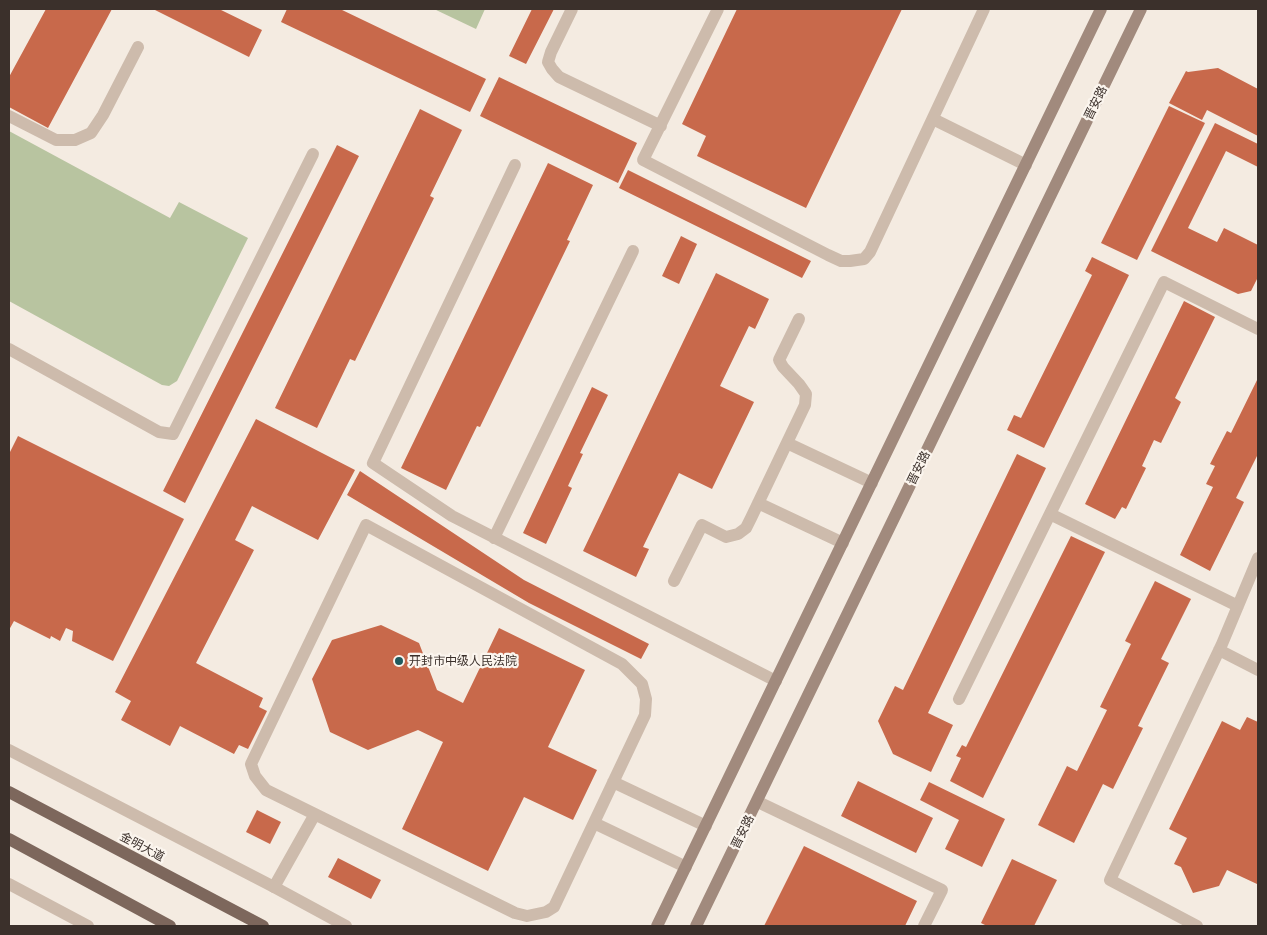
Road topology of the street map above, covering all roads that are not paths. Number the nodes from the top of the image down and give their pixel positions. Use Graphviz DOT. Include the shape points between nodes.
graph roads {
  1 [pos="572,9"];
  2 [pos="718,9"];
  3 [pos="984,9"];
  4 [pos="1101,9"];
  5 [pos="1141,9"];
  6 [pos="138,47"];
  7 [pos="9,116"];
  8 [pos="933,119"];
  9 [pos="661,126"];
  10 [pos="313,154"];
  11 [pos="515,165"];
  12 [pos="1026,165"];
  13 [pos="633,251"];
  14 [pos="799,319"];
  15 [pos="1258,329"];
  16 [pos="9,349"];
  17 [pos="786,443"];
  18 [pos="872,483"];
  19 [pos="758,503"];
  20 [pos="1050,514"];
  21 [pos="494,538"];
  22 [pos="843,543"];
  23 [pos="1258,558"];
  24 [pos="674,581"];
  25 [pos="1238,606"];
  26 [pos="1219,650"];
  27 [pos="1258,670"];
  28 [pos="776,681"];
  29 [pos="959,699"];
  30 [pos="9,750"];
  31 [pos="613,782"];
  32 [pos="9,792"];
  33 [pos="758,802"];
  34 [pos="315,814"];
  35 [pos="594,823"];
  36 [pos="706,826"];
  37 [pos="9,839"];
  38 [pos="686,867"];
  39 [pos="9,884"];
  40 [pos="274,887"];
  41 [pos="88,926"];
  42 [pos="170,926"];
  43 [pos="263,926"];
  44 [pos="346,926"];
  45 [pos="657,926"];
  46 [pos="696,926"];
  47 [pos="924,926"];
  48 [pos="1197,926"];
  1 -- 9 [label="street" via="551,52 548,62 552,69 559,77"];
  2 -- 9 [label="street"];
  3 -- 8 [label="street"];
  4 -- 12 [label="main road"];
  5 -- 33 [label="main road, 晋安路"];
  6 -- 7 [label="street" via="91,132 76,140 56,140"];
  8 -- 9 [label="street" via="870,252 864,259 850,262 828,255 643,160"];
  8 -- 12 [label="street"];
  10 -- 16 [label="street" via="173,434 159,432"];
  11 -- 21 [label="street" via="373,463 452,516"];
  12 -- 18 [label="main road"];
  13 -- 21 [label="street"];
  14 -- 17 [label="street" via="779,360 806,394 805,405"];
  15 -- 20 [label="street" via="1164,282"];
  17 -- 18 [label="street"];
  17 -- 19 [label="street"];
  18 -- 22 [label="main road"];
  19 -- 22 [label="street"];
  19 -- 24 [label="street" via="746,528 738,534 726,537 702,525"];
  20 -- 25 [label="street"];
  20 -- 29 [label="street"];
  21 -- 28 [label="street"];
  22 -- 28 [label="main road"];
  23 -- 25 [label="street"];
  25 -- 26 [label="street"];
  26 -- 27 [label="street"];
  26 -- 48 [label="street" via="1110,880"];
  28 -- 36 [label="main road"];
  30 -- 40 [label="street"];
  31 -- 34 [label="street" via="645,715 646,699 642,684 622,664 366,525 251,764 255,776 266,790"];
  31 -- 35 [label="street"];
  31 -- 36 [label="street"];
  32 -- 43 [label="main road, 金明大道"];
  33 -- 46 [label="main road, 晋安路"];
  33 -- 47 [label="street" via="942,890"];
  34 -- 35 [label="street" via="527,916 554,907"];
  34 -- 40 [label="street"];
  35 -- 38 [label="street"];
  36 -- 38 [label="main road"];
  37 -- 42 [label="main road"];
  38 -- 45 [label="main road"];
  39 -- 41 [label="street"];
  40 -- 44 [label="street"];
}
